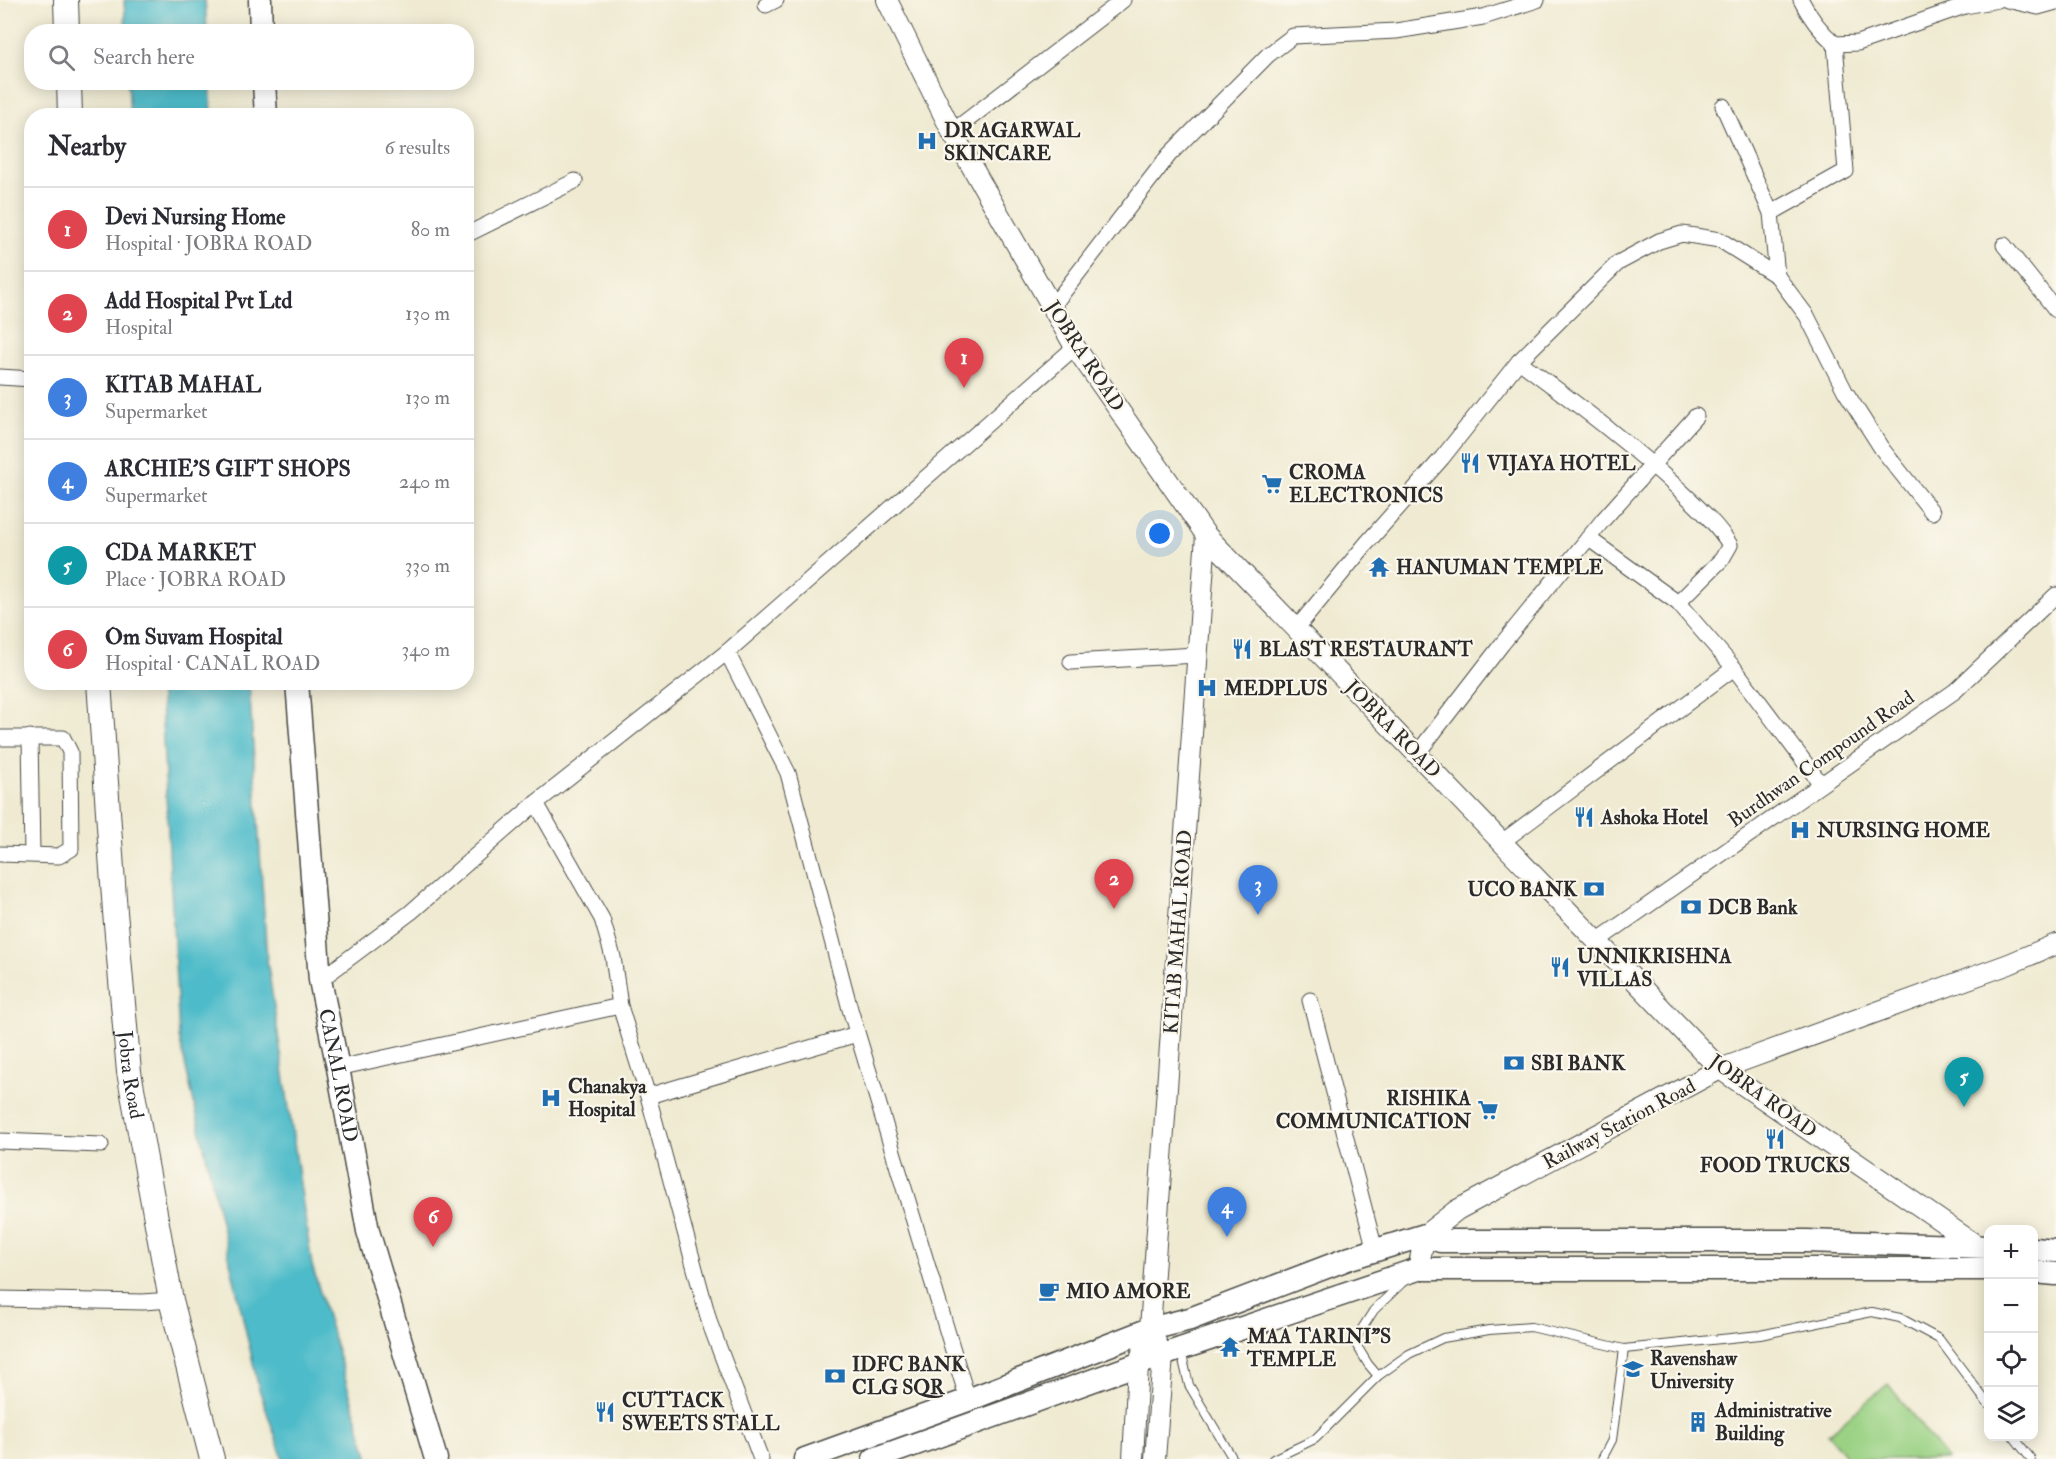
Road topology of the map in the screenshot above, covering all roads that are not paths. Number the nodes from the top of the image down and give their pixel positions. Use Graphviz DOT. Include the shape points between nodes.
graph roads {
  1 [pos="66,0"];
  2 [pos="260,0"];
  3 [pos="887,0"];
  4 [pos="1123,0"];
  5 [pos="1537,0"];
  6 [pos="1801,0"];
  7 [pos="1998,0"];
  8 [pos="2007,0"];
  9 [pos="2056,2"];
  10 [pos="67,24"];
  11 [pos="261,24"];
  12 [pos="1835,44"];
  13 [pos="69,90"];
  14 [pos="264,90"];
  15 [pos="1723,106"];
  16 [pos="70,108"];
  17 [pos="266,108"];
  18 [pos="952,132"];
  19 [pos="575,181"];
  20 [pos="1771,213"];
  21 [pos="474,231"];
  22 [pos="2004,245"];
  23 [pos="1777,276"];
  24 [pos="1052,307"];
  25 [pos="2056,310"];
  26 [pos="1075,347"];
  27 [pos="1519,361"];
  28 [pos="0,377"];
  29 [pos="24,378"];
  30 [pos="1696,416"];
  31 [pos="1653,464"];
  32 [pos="1932,512"];
  33 [pos="1206,535"];
  34 [pos="1588,538"];
  35 [pos="2056,594"];
  36 [pos="1678,603"];
  37 [pos="1296,629"];
  38 [pos="727,652"];
  39 [pos="1197,655"];
  40 [pos="1071,662"];
  41 [pos="1734,668"];
  42 [pos="100,690"];
  43 [pos="298,690"];
  44 [pos="30,736"];
  45 [pos="0,738"];
  46 [pos="1417,754"];
  47 [pos="1821,784"];
  48 [pos="537,803"];
  49 [pos="1502,842"];
  50 [pos="0,854"];
  51 [pos="32,854"];
  52 [pos="1597,941"];
  53 [pos="2056,944"];
  54 [pos="320,980"];
  55 [pos="1310,1000"];
  56 [pos="620,1006"];
  57 [pos="857,1034"];
  58 [pos="338,1068"];
  59 [pos="1720,1069"];
  60 [pos="648,1096"];
  61 [pos="0,1142"];
  62 [pos="101,1145"];
  63 [pos="1425,1235"];
  64 [pos="1984,1249"];
  65 [pos="2038,1249"];
  66 [pos="1375,1250"];
  67 [pos="1984,1250"];
  68 [pos="2056,1251"];
  69 [pos="1418,1269"];
  70 [pos="1984,1269"];
  71 [pos="2038,1272"];
  72 [pos="2056,1274"];
  73 [pos="0,1299"];
  74 [pos="171,1300"];
  75 [pos="1150,1329"];
  76 [pos="1624,1349"];
  77 [pos="1172,1353"];
  78 [pos="1138,1365"];
  79 [pos="1378,1376"];
  80 [pos="1984,1398"];
  81 [pos="968,1400"];
  82 [pos="2016,1441"];
  83 [pos="212,1459"];
  84 [pos="436,1459"];
  85 [pos="761,1459"];
  86 [pos="805,1459"];
  87 [pos="874,1459"];
  88 [pos="1133,1459"];
  89 [pos="1155,1459"];
  90 [pos="1233,1459"];
  91 [pos="1274,1459"];
  92 [pos="1602,1459"];
  93 [pos="2031,1459"];
  1 -- 10 [label="main road"];
  2 -- 11 [label="main road"];
  3 -- 18 [label="street, JOBRA ROAD"];
  4 -- 18 [label="street"];
  5 -- 24 [label="street" via="1483,17 1396,31 1293,36 1169,155"];
  6 -- 12 [label="street" via="1819,30"];
  7 -- 12 [label="street" via="1965,6 1858,43"];
  8 -- 9 [label="street" via="2038,7"];
  12 -- 20 [label="street" via="1846,171"];
  13 -- 16 [label="main road"];
  14 -- 17 [label="main road"];
  15 -- 20 [label="street"];
  18 -- 24 [label="street, JOBRA ROAD"];
  19 -- 21 [label="street"];
  20 -- 23 [label="street"];
  22 -- 25 [label="street"];
  23 -- 27 [label="street" via="1720,240 1682,234 1659,241 1618,263"];
  23 -- 32 [label="street" via="1807,316 1845,391 1882,449"];
  24 -- 26 [label="street, JOBRA ROAD"];
  26 -- 33 [label="street, JOBRA ROAD"];
  26 -- 38 [label="street"];
  27 -- 31 [label="street"];
  27 -- 37 [label="street"];
  28 -- 29 [label="street"];
  30 -- 31 [label="street"];
  31 -- 34 [label="street"];
  31 -- 36 [label="street" via="1720,528 1730,545 1722,559"];
  33 -- 37 [label="street, JOBRA ROAD"];
  33 -- 39 [label="street, KITAB MAHAL ROAD"];
  34 -- 36 [label="street"];
  34 -- 46 [label="street"];
  35 -- 47 [label="street, Burdhwan Compound Road" via="1955,691"];
  36 -- 41 [label="street"];
  37 -- 46 [label="street, JOBRA ROAD"];
  38 -- 48 [label="street"];
  38 -- 57 [label="street" via="788,773"];
  39 -- 40 [label="street"];
  39 -- 75 [label="street, KITAB MAHAL ROAD"];
  41 -- 47 [label="street"];
  41 -- 49 [label="street"];
  42 -- 74 [label="main road, Jobra Road" via="129,1072"];
  43 -- 54 [label="main road, CANAL ROAD"];
  44 -- 45 [label="street"];
  44 -- 51 [label="street"];
  44 -- 51 [label="street" via="63,738 70,752 71,849 59,856"];
  46 -- 49 [label="street, JOBRA ROAD"];
  47 -- 52 [label="street, Burdhwan Compound Road"];
  48 -- 54 [label="street" via="411,912"];
  48 -- 56 [label="street" via="602,919 613,957"];
  49 -- 52 [label="street, JOBRA ROAD"];
  50 -- 51 [label="street"];
  52 -- 59 [label="street, JOBRA ROAD"];
  53 -- 59 [label="street, Railway Station Road"];
  54 -- 58 [label="main road, CANAL ROAD"];
  55 -- 66 [label="street"];
  56 -- 58 [label="street"];
  56 -- 60 [label="street"];
  57 -- 60 [label="street"];
  57 -- 81 [label="street"];
  58 -- 84 [label="main road, CANAL ROAD" via="368,1231"];
  59 -- 63 [label="street, Railway Station Road" via="1457,1210"];
  59 -- 64 [label="street, JOBRA ROAD"];
  60 -- 85 [label="street" via="710,1324"];
  61 -- 62 [label="street"];
  63 -- 66 [label="main road"];
  63 -- 67 [label="main road" via="1440,1241 1806,1241"];
  63 -- 69 [label="street"];
  65 -- 68 [label="main road"];
  66 -- 75 [label="main road" via="1190,1319"];
  69 -- 70 [label="main road"];
  69 -- 77 [label="main road"];
  69 -- 79 [label="lane" via="1374,1310 1354,1341"];
  71 -- 72 [label="main road"];
  73 -- 74 [label="street"];
  74 -- 83 [label="main road, Jobra Road"];
  75 -- 77 [label="street"];
  75 -- 78 [label="street, KITAB MAHAL ROAD"];
  75 -- 81 [label="main road"];
  76 -- 79 [label="lane" via="1532,1327 1489,1329 1443,1338 1409,1354"];
  76 -- 80 [label="lane" via="1760,1335 1872,1312 1900,1318 1938,1339"];
  76 -- 92 [label="lane" via="1612,1440"];
  77 -- 78 [label="main road"];
  77 -- 89 [label="street"];
  77 -- 90 [label="lane"];
  78 -- 87 [label="main road"];
  78 -- 88 [label="street, KITAB MAHAL ROAD"];
  79 -- 91 [label="lane" via="1315,1439"];
  81 -- 86 [label="main road"];
  82 -- 93 [label="lane"];
}
